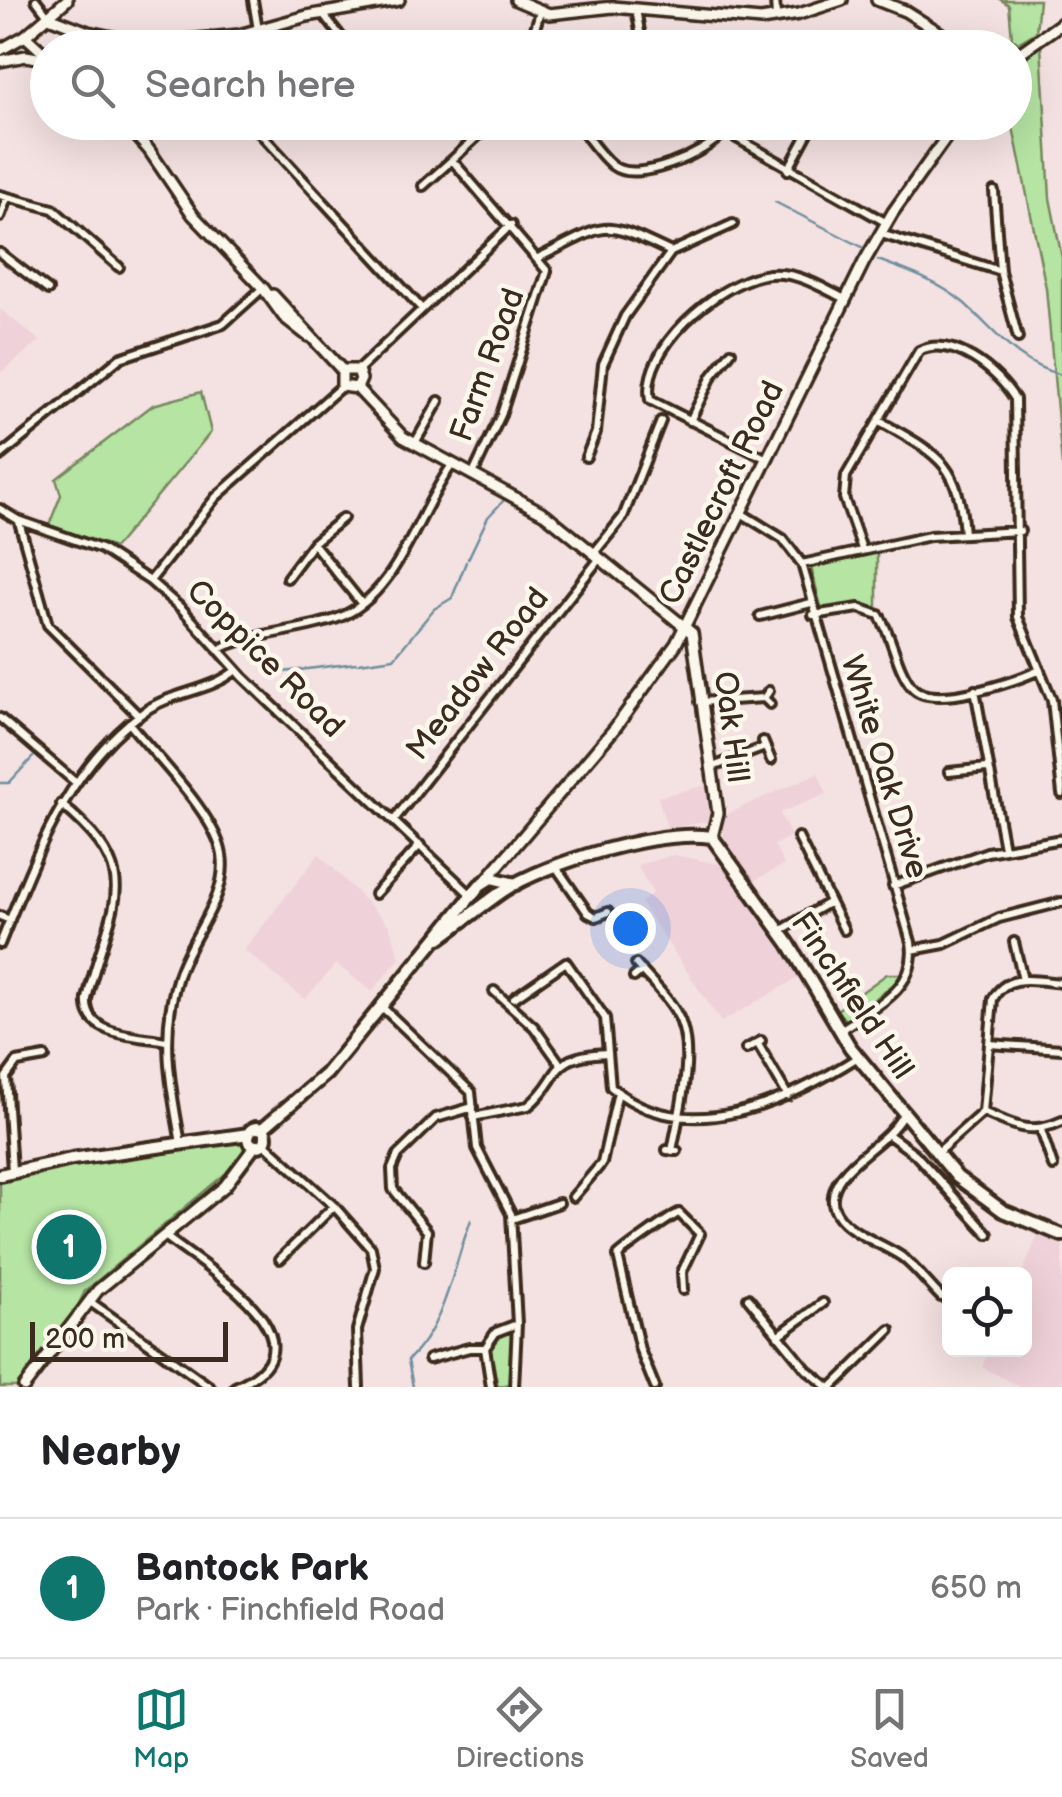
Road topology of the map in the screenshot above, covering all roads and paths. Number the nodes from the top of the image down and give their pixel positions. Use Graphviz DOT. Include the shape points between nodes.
graph roads {
  1 [pos="36,0"];
  2 [pos="67,0"];
  3 [pos="253,0"];
  4 [pos="399,0"];
  5 [pos="516,0"];
  6 [pos="574,0"];
  7 [pos="776,0"];
  8 [pos="842,0"];
  9 [pos="877,0"];
  10 [pos="636,9"];
  11 [pos="540,12"];
  12 [pos="576,12"];
  13 [pos="323,14"];
  14 [pos="50,16"];
  15 [pos="776,18"];
  16 [pos="1062,23"];
  17 [pos="32,30"];
  18 [pos="43,30"];
  19 [pos="90,30"];
  20 [pos="258,30"];
  21 [pos="262,30"];
  22 [pos="336,30"];
  23 [pos="534,30"];
  24 [pos="640,30"];
  25 [pos="935,30"];
  26 [pos="30,32"];
  27 [pos="25,36"];
  28 [pos="30,40"];
  29 [pos="1032,42"];
  30 [pos="13,46"];
  31 [pos="0,50"];
  32 [pos="11,60"];
  33 [pos="139,140"];
  34 [pos="267,140"];
  35 [pos="473,140"];
  36 [pos="591,140"];
  37 [pos="712,140"];
  38 [pos="734,140"];
  39 [pos="804,140"];
  40 [pos="944,140"];
  41 [pos="452,160"];
  42 [pos="788,170"];
  43 [pos="423,186"];
  44 [pos="3,196"];
  45 [pos="993,197"];
  46 [pos="0,217"];
  47 [pos="886,223"];
  48 [pos="733,224"];
  49 [pos="511,225"];
  50 [pos="880,234"];
  51 [pos="0,252"];
  52 [pos="672,252"];
  53 [pos="540,257"];
  54 [pos="119,267"];
  55 [pos="1000,271"];
  56 [pos="263,288"];
  57 [pos="48,290"];
  58 [pos="845,299"];
  59 [pos="422,309"];
  60 [pos="1007,328"];
  61 [pos="1016,328"];
  62 [pos="1018,338"];
  63 [pos="732,352"];
  64 [pos="342,370"];
  65 [pos="358,370"];
  66 [pos="342,386"];
  67 [pos="357,388"];
  68 [pos="440,401"];
  69 [pos="661,421"];
  70 [pos="690,421"];
  71 [pos="881,422"];
  72 [pos="414,445"];
  73 [pos="0,456"];
  74 [pos="586,457"];
  75 [pos="767,460"];
  76 [pos="452,465"];
  77 [pos="473,474"];
  78 [pos="0,509"];
  79 [pos="741,514"];
  80 [pos="342,518"];
  81 [pos="18,520"];
  82 [pos="1020,531"];
  83 [pos="964,534"];
  84 [pos="313,543"];
  85 [pos="862,549"];
  86 [pos="596,556"];
  87 [pos="802,564"];
  88 [pos="287,578"];
  89 [pos="150,581"];
  90 [pos="811,604"];
  91 [pos="362,605"];
  92 [pos="813,614"];
  93 [pos="760,616"];
  94 [pos="684,628"];
  95 [pos="218,650"];
  96 [pos="236,670"];
  97 [pos="1040,670"];
  98 [pos="975,690"];
  99 [pos="767,698"];
  100 [pos="700,702"];
  101 [pos="139,716"];
  102 [pos="0,718"];
  103 [pos="129,723"];
  104 [pos="771,760"];
  105 [pos="709,768"];
  106 [pos="987,768"];
  107 [pos="949,772"];
  108 [pos="75,782"];
  109 [pos="1062,794"];
  110 [pos="61,804"];
  111 [pos="394,820"];
  112 [pos="712,836"];
  113 [pos="798,837"];
  114 [pos="1062,839"];
  115 [pos="420,845"];
  116 [pos="1004,848"];
  117 [pos="502,865"];
  118 [pos="556,867"];
  119 [pos="502,885"];
  120 [pos="894,886"];
  121 [pos="475,888"];
  122 [pos="374,894"];
  123 [pos="830,902"];
  124 [pos="1062,902"];
  125 [pos="486,904"];
  126 [pos="608,912"];
  127 [pos="0,916"];
  128 [pos="10,920"];
  129 [pos="844,930"];
  130 [pos="780,931"];
  131 [pos="440,938"];
  132 [pos="1014,942"];
  133 [pos="0,944"];
  134 [pos="912,950"];
  135 [pos="634,977"];
  136 [pos="1023,980"];
  137 [pos="1062,983"];
  138 [pos="494,991"];
  139 [pos="514,998"];
  140 [pos="380,1004"];
  141 [pos="840,1031"];
  142 [pos="166,1041"];
  143 [pos="989,1044"];
  144 [pos="746,1049"];
  145 [pos="1062,1049"];
  146 [pos="607,1052"];
  147 [pos="858,1057"];
  148 [pos="40,1060"];
  149 [pos="560,1065"];
  150 [pos="618,1092"];
  151 [pos="788,1096"];
  152 [pos="473,1107"];
  153 [pos="983,1112"];
  154 [pos="902,1114"];
  155 [pos="678,1116"];
  156 [pos="473,1117"];
  157 [pos="1062,1121"];
  158 [pos="262,1129"];
  159 [pos="1041,1130"];
  160 [pos="249,1134"];
  161 [pos="889,1135"];
  162 [pos="181,1143"];
  163 [pos="259,1144"];
  164 [pos="672,1151"];
  165 [pos="936,1154"];
  166 [pos="1052,1166"];
  167 [pos="6,1173"];
  168 [pos="573,1197"];
  169 [pos="559,1203"];
  170 [pos="334,1206"];
  171 [pos="512,1219"];
  172 [pos="988,1234"];
  173 [pos="1062,1235"];
  174 [pos="165,1236"];
  175 [pos="280,1258"];
  176 [pos="424,1262"];
  177 [pos="683,1290"];
  178 [pos="941,1297"];
  179 [pos="762,1299"];
  180 [pos="89,1300"];
  181 [pos="823,1303"];
  182 [pos="814,1310"];
  183 [pos="821,1318"];
  184 [pos="518,1324"];
  185 [pos="890,1330"];
  186 [pos="778,1336"];
  187 [pos="486,1348"];
  188 [pos="869,1349"];
  189 [pos="876,1356"];
  190 [pos="429,1359"];
  191 [pos="25,1387"];
  192 [pos="210,1387"];
  193 [pos="235,1387"];
  194 [pos="359,1387"];
  195 [pos="491,1387"];
  196 [pos="514,1387"];
  197 [pos="655,1387"];
  198 [pos="830,1387"];
  1 -- 14 [label="street"];
  2 -- 14 [label="street"];
  3 -- 20 [label="street"];
  4 -- 13 [label="street"];
  5 -- 11 [label="street"];
  6 -- 12 [label="street"];
  7 -- 15 [label="street"];
  8 -- 15 [label="street"];
  9 -- 25 [label="street"];
  10 -- 12 [label="street"];
  10 -- 15 [label="street"];
  10 -- 24 [label="street"];
  11 -- 12 [label="street"];
  11 -- 23 [label="street"];
  13 -- 21 [label="street"];
  13 -- 22 [label="street"];
  14 -- 17 [label="street"];
  14 -- 18 [label="street"];
  14 -- 19 [label="street"];
  16 -- 29 [label="street"];
  26 -- 27 [label="street"];
  27 -- 28 [label="street"];
  27 -- 30 [label="street"];
  30 -- 31 [label="street"];
  30 -- 32 [label="street"];
  33 -- 56 [label="street" via="193,214"];
  34 -- 59 [label="street"];
  35 -- 41 [label="street"];
  36 -- 37 [label="street" via="607,160 630,171 684,160"];
  38 -- 42 [label="street"];
  39 -- 42 [label="street"];
  40 -- 47 [label="street, Castlecroft Road"];
  41 -- 43 [label="street"];
  41 -- 49 [label="street, Farm Road"];
  42 -- 47 [label="street"];
  44 -- 46 [label="street"];
  44 -- 54 [label="street" via="53,209"];
  45 -- 55 [label="street"];
  47 -- 50 [label="street, Castlecroft Road"];
  48 -- 52 [label="street"];
  49 -- 53 [label="street, Farm Road"];
  49 -- 59 [label="street"];
  50 -- 55 [label="street"];
  50 -- 58 [label="street, Castlecroft Road"];
  51 -- 57 [label="street"];
  52 -- 53 [label="street" via="606,226"];
  52 -- 74 [label="street" via="611,340"];
  53 -- 77 [label="street, Farm Road" via="547,271 543,290 502,415"];
  55 -- 61 [label="street"];
  56 -- 64 [label="street"];
  56 -- 73 [label="street" via="223,324 120,358"];
  58 -- 70 [label="street" via="801,276 764,274 710,300 670,339 648,382 650,400"];
  58 -- 75 [label="street, Castlecroft Road"];
  59 -- 65 [label="street"];
  60 -- 61 [label="street"];
  61 -- 62 [label="street"];
  63 -- 70 [label="street"];
  64 -- 65 [label="street"];
  64 -- 66 [label="street"];
  65 -- 67 [label="street"];
  66 -- 67 [label="street"];
  66 -- 89 [label="street" via="224,488"];
  67 -- 72 [label="street"];
  68 -- 72 [label="street"];
  69 -- 86 [label="street, Meadow Road" via="623,517"];
  70 -- 75 [label="street"];
  71 -- 82 [label="street" via="919,351 933,344 956,348 1006,386 1017,406"];
  71 -- 83 [label="street" via="946,465 960,492"];
  71 -- 85 [label="street" via="844,482"];
  72 -- 76 [label="street"];
  75 -- 79 [label="street, Castlecroft Road"];
  76 -- 77 [label="street"];
  76 -- 91 [label="street" via="396,564"];
  77 -- 86 [label="street" via="529,504"];
  78 -- 81 [label="street, Coppice Road"];
  79 -- 87 [label="street" via="783,539"];
  79 -- 94 [label="street, Castlecroft Road"];
  80 -- 84 [label="street"];
  81 -- 89 [label="street, Coppice Road" via="101,549"];
  81 -- 101 [label="street" via="48,625"];
  82 -- 83 [label="street"];
  82 -- 97 [label="street" via="1018,617"];
  83 -- 85 [label="street"];
  84 -- 88 [label="street"];
  84 -- 91 [label="street"];
  85 -- 87 [label="street"];
  86 -- 94 [label="street"];
  86 -- 111 [label="street, Meadow Road"];
  87 -- 90 [label="street, White Oak Drive"];
  89 -- 95 [label="street, Coppice Road"];
  90 -- 92 [label="street, White Oak Drive"];
  90 -- 93 [label="street"];
  91 -- 95 [label="street" via="295,632"];
  92 -- 98 [label="street" via="874,612 914,689 934,698"];
  92 -- 120 [label="street, White Oak Drive"];
  94 -- 100 [label="street, Oak Hill" via="696,640"];
  94 -- 117 [label="street, Castlecroft Road" via="638,699"];
  95 -- 96 [label="street, Coppice Road"];
  96 -- 101 [label="street"];
  96 -- 111 [label="street, Coppice Road"];
  97 -- 98 [label="street"];
  97 -- 109 [label="street" via="1052,700"];
  98 -- 106 [label="street"];
  99 -- 100 [label="street"];
  100 -- 105 [label="street, Oak Hill"];
  101 -- 103 [label="street"];
  102 -- 108 [label="street"];
  103 -- 108 [label="street"];
  103 -- 142 [label="street" via="212,828 222,854 218,894 178,972"];
  104 -- 105 [label="street" via="764,744"];
  105 -- 112 [label="street, Oak Hill" via="718,813"];
  106 -- 107 [label="street"];
  106 -- 116 [label="street"];
  108 -- 110 [label="street"];
  110 -- 128 [label="street"];
  110 -- 142 [label="street" via="104,843 118,882 87,999 90,1018 100,1028"];
  111 -- 115 [label="street, Coppice Road"];
  112 -- 118 [label="main road" via="676,836"];
  112 -- 130 [label="main road, Finchfield Hill"];
  113 -- 123 [label="street"];
  114 -- 116 [label="street"];
  115 -- 121 [label="street, Coppice Road"];
  115 -- 122 [label="street"];
  116 -- 120 [label="street"];
  117 -- 119 [label="street"];
  117 -- 121 [label="street, Castlecroft Road"];
  118 -- 119 [label="main road"];
  118 -- 126 [label="street" via="588,913"];
  119 -- 121 [label="main road"];
  119 -- 125 [label="main road"];
  120 -- 134 [label="street, White Oak Drive"];
  121 -- 125 [label="main road" via="475,903"];
  121 -- 131 [label="main road"];
  123 -- 129 [label="street"];
  123 -- 130 [label="street"];
  124 -- 134 [label="street"];
  125 -- 131 [label="main road"];
  127 -- 128 [label="street"];
  128 -- 133 [label="street"];
  130 -- 141 [label="main road, Finchfield Hill"];
  131 -- 140 [label="main road"];
  132 -- 136 [label="street"];
  134 -- 141 [label="street" via="910,973 900,988"];
  135 -- 155 [label="street" via="639,967 683,1027"];
  136 -- 137 [label="street"];
  136 -- 143 [label="street" via="998,989"];
  138 -- 149 [label="street" via="534,1027"];
  139 -- 146 [label="street" via="566,962 605,1018"];
  140 -- 152 [label="street" via="464,1083"];
  140 -- 158 [label="main road" via="326,1074"];
  141 -- 147 [label="main road, Finchfield Hill"];
  142 -- 162 [label="street"];
  143 -- 145 [label="street"];
  143 -- 153 [label="street"];
  144 -- 151 [label="street" via="760,1043"];
  146 -- 149 [label="street"];
  146 -- 150 [label="street" via="607,1079"];
  147 -- 151 [label="street"];
  147 -- 154 [label="main road, Finchfield Hill"];
  148 -- 167 [label="street" via="17,1062 6,1077"];
  149 -- 156 [label="street" via="528,1106"];
  150 -- 155 [label="street"];
  150 -- 168 [label="street" via="602,1163"];
  151 -- 155 [label="street" via="744,1111"];
  152 -- 156 [label="street"];
  152 -- 176 [label="street" via="436,1118 394,1163 393,1189 431,1230"];
  153 -- 159 [label="street" via="1017,1129"];
  153 -- 165 [label="street"];
  154 -- 161 [label="street"];
  154 -- 165 [label="main road, Finchfield Hill"];
  155 -- 164 [label="street"];
  156 -- 171 [label="street" via="477,1148"];
  157 -- 159 [label="street"];
  158 -- 160 [label="main road"];
  158 -- 163 [label="main road" via="266,1136"];
  159 -- 166 [label="street"];
  160 -- 162 [label="main road"];
  160 -- 163 [label="main road"];
  161 -- 172 [label="street, Finchfield Hill" via="916,1154"];
  161 -- 178 [label="street" via="839,1180 837,1214 849,1230 905,1260"];
  162 -- 167 [label="main road"];
  163 -- 170 [label="street"];
  163 -- 174 [label="street" via="225,1186"];
  165 -- 173 [label="main road, Finchfield Hill" via="979,1196"];
  169 -- 171 [label="street"];
  170 -- 175 [label="street"];
  170 -- 194 [label="street" via="369,1244 375,1262 358,1323"];
  171 -- 184 [label="street"];
  174 -- 180 [label="street"];
  174 -- 193 [label="street" via="246,1297 268,1322 266,1361"];
  177 -- 197 [label="street" via="684,1265 700,1234 679,1213 618,1256"];
  179 -- 186 [label="street" via="751,1302"];
  180 -- 191 [label="street"];
  180 -- 192 [label="street"];
  181 -- 182 [label="street"];
  182 -- 183 [label="street"];
  182 -- 186 [label="street"];
  184 -- 187 [label="street" via="496,1332"];
  184 -- 196 [label="street"];
  185 -- 188 [label="street"];
  186 -- 198 [label="street"];
  187 -- 190 [label="street"];
  187 -- 195 [label="street"];
  188 -- 189 [label="street"];
  188 -- 198 [label="street"];
}
